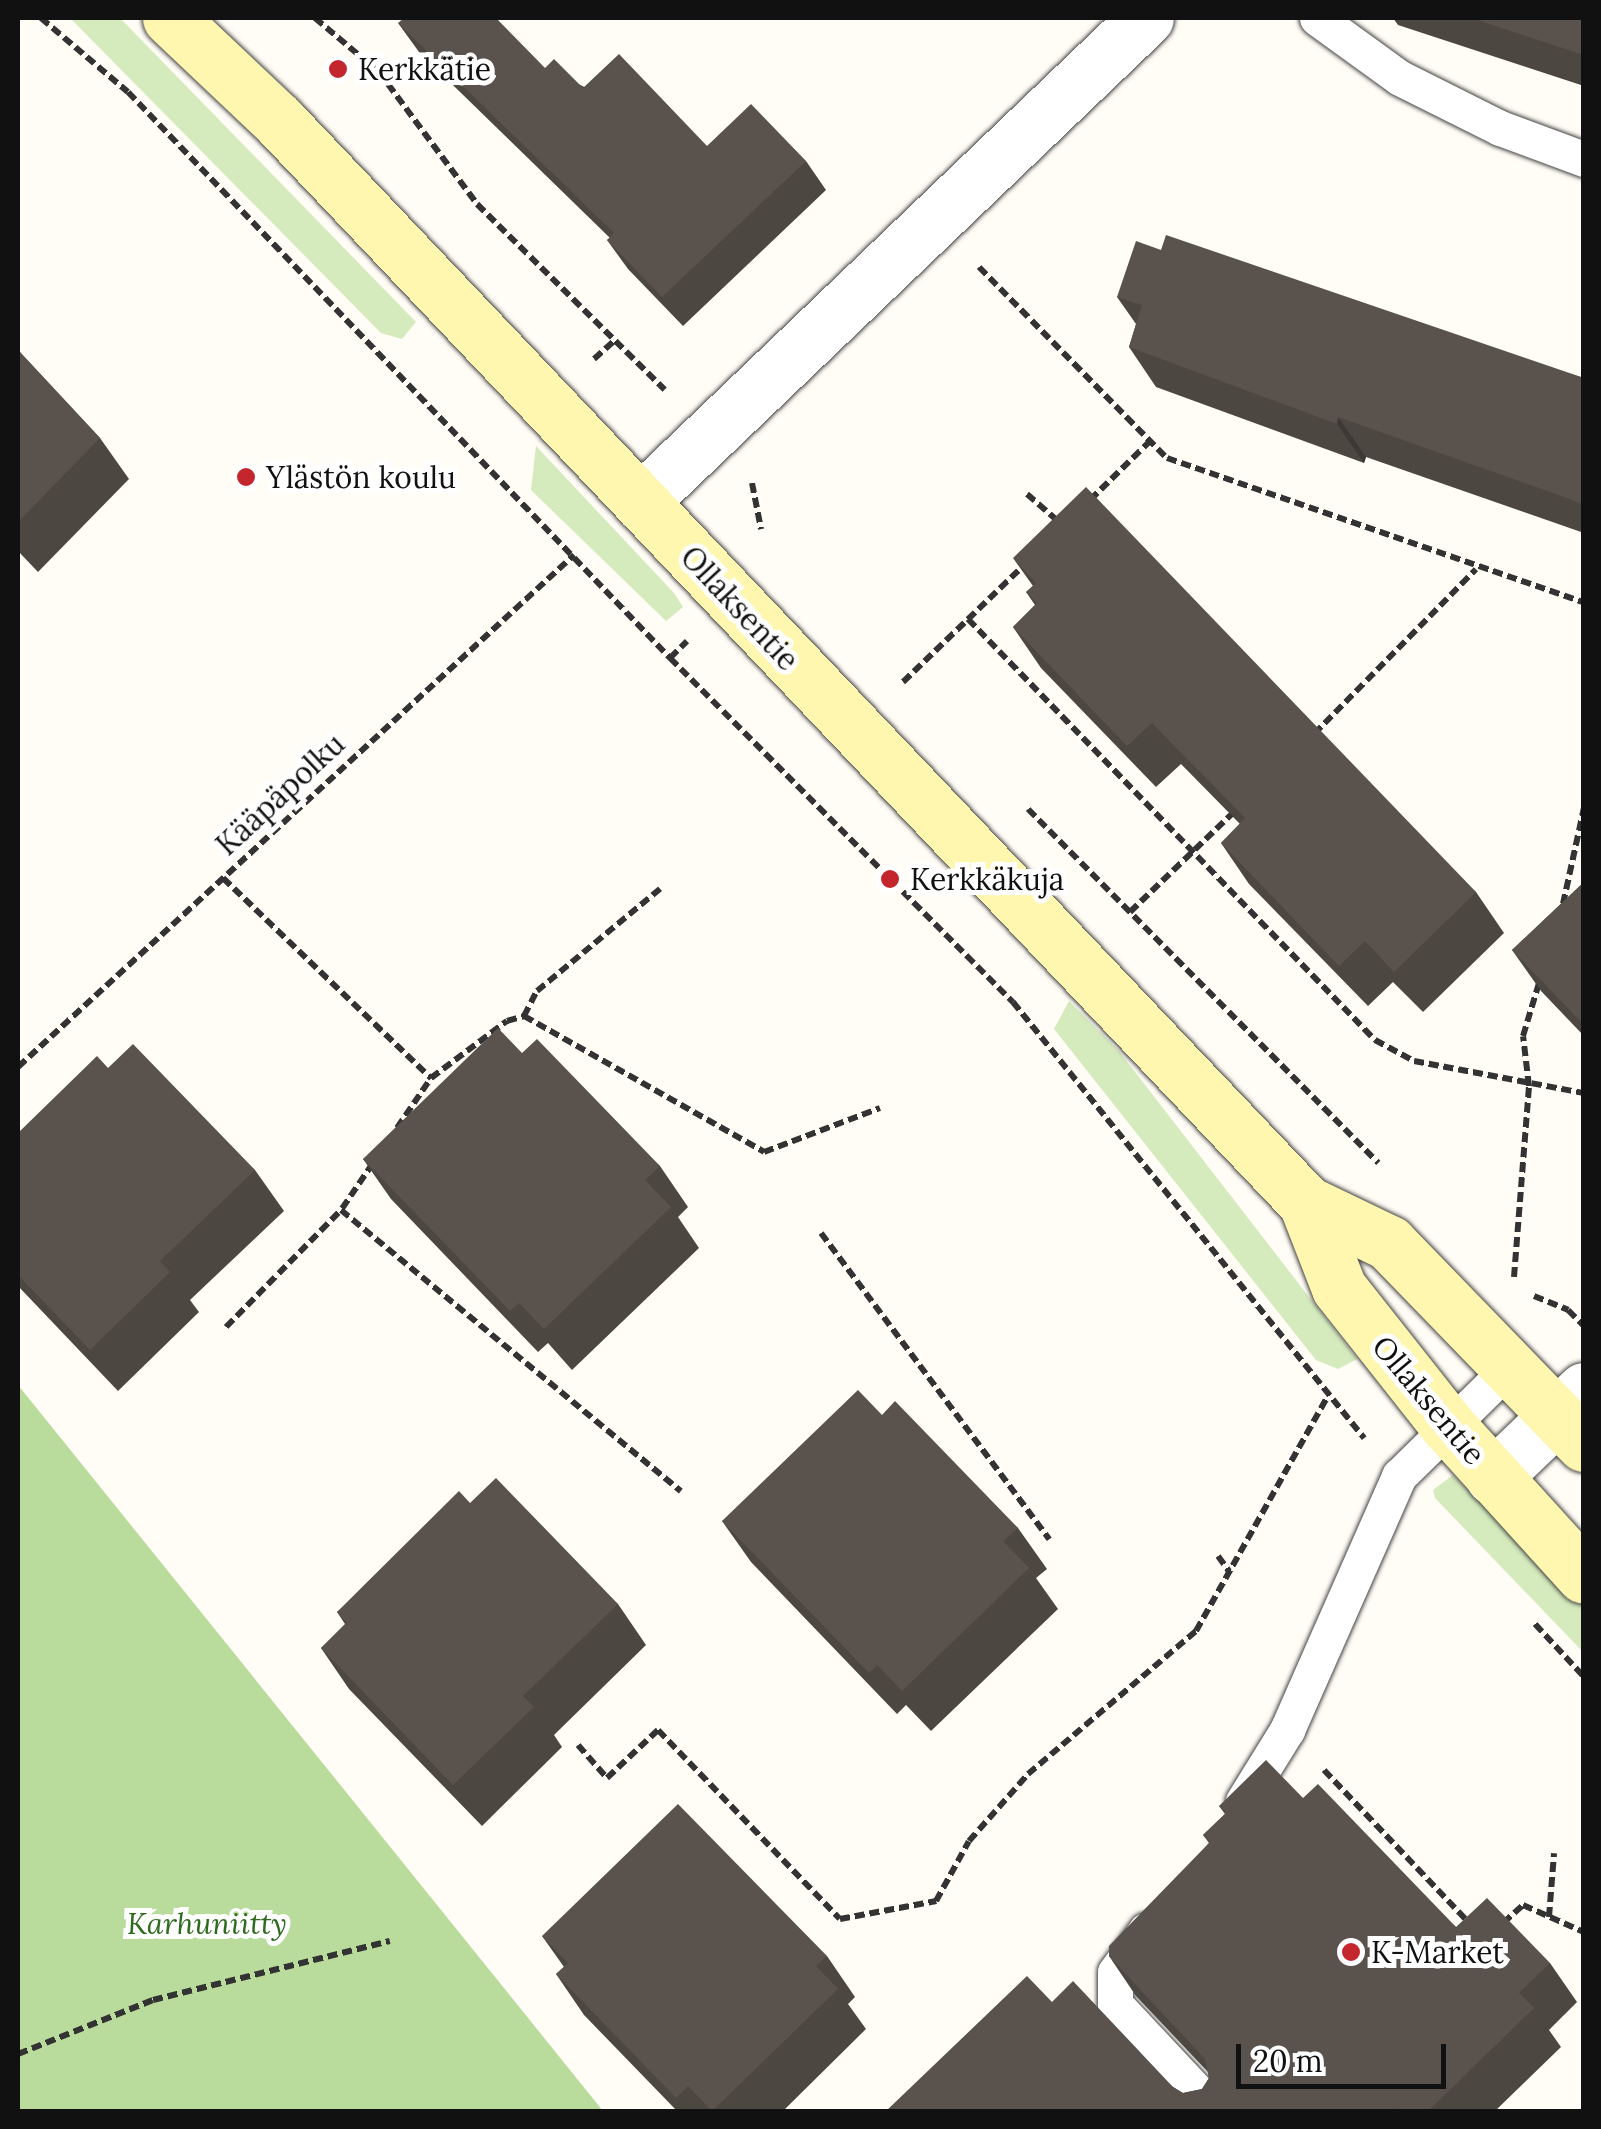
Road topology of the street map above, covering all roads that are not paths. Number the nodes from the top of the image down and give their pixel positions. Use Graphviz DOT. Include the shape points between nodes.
graph roads {
  1 [pos="170,18"];
  2 [pos="1146,18"];
  3 [pos="1317,18"];
  4 [pos="1584,159"];
  5 [pos="640,502"];
  6 [pos="1306,1203"];
  7 [pos="1512,1365"];
  8 [pos="1575,1417"];
  9 [pos="1448,1426"];
  10 [pos="1492,1476"];
  11 [pos="1584,1576"];
  12 [pos="1222,1830"];
  13 [pos="1163,1909"];
  14 [pos="1216,2112"];
  1 -- 5 [label="street, Ollaksentie" via="278,120"];
  2 -- 5 [label="street"];
  3 -- 4 [label="lane" via="1400,78 1500,128"];
  5 -- 6 [label="street, Ollaksentie"];
  6 -- 7 [label="street, Ollaksentie" via="1388,1243"];
  6 -- 9 [label="street, Ollaksentie" via="1339,1288"];
  7 -- 8 [label="street, Ollaksentie"];
  7 -- 9 [label="lane"];
  8 -- 10 [label="street"];
  9 -- 10 [label="street, Ollaksentie"];
  9 -- 12 [label="lane" via="1399,1476 1287,1730"];
  10 -- 11 [label="street, Ollaksentie"];
  13 -- 14 [label="lane" via="1115,1972 1115,2004"];
}
